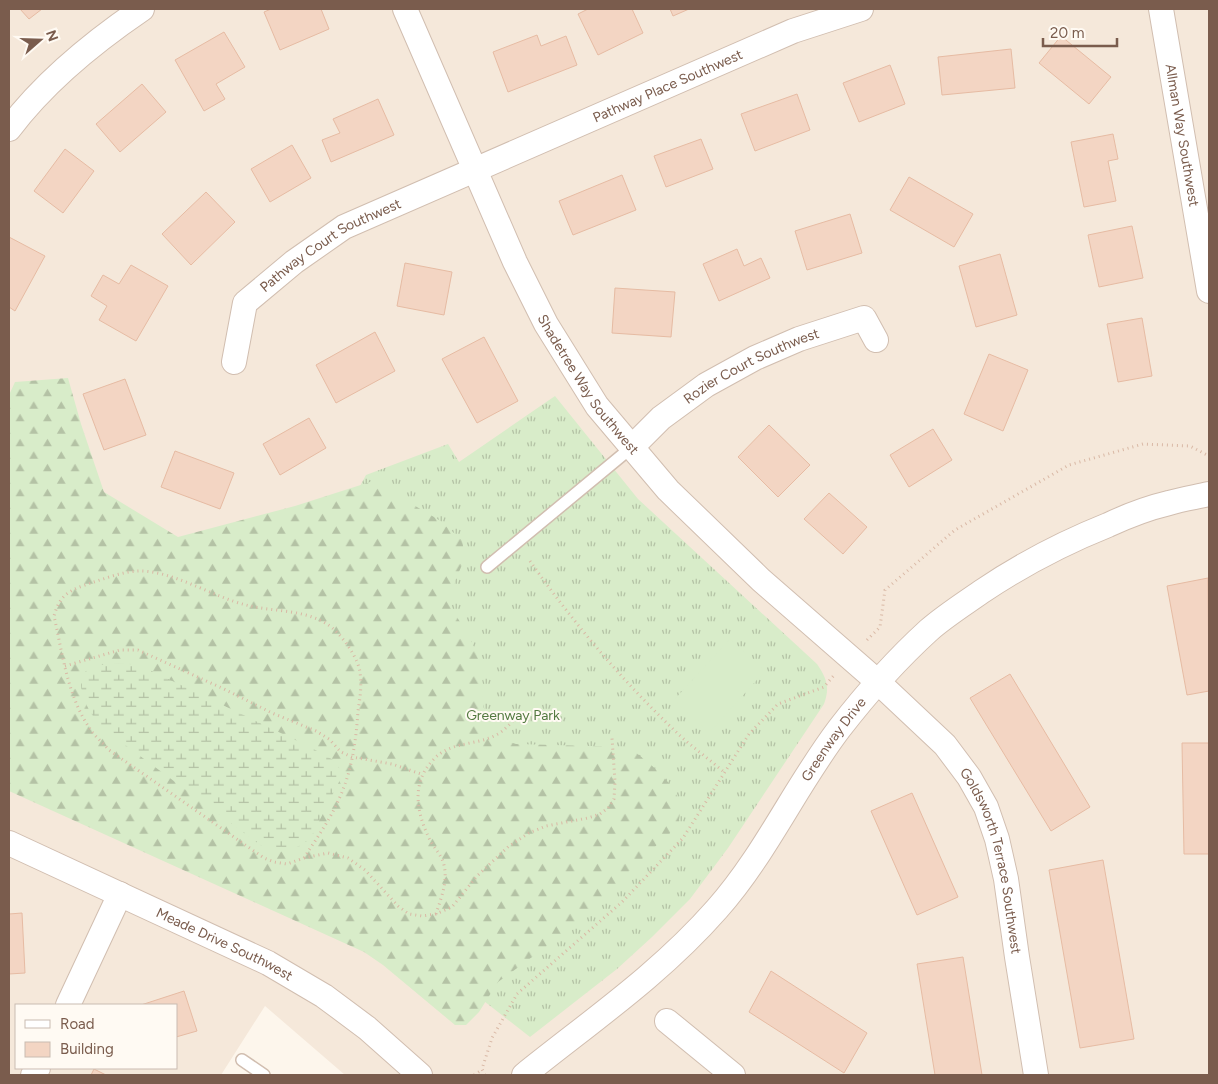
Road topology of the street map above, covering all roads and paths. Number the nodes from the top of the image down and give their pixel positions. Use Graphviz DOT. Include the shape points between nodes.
graph roads {
  1 [pos="142,9"];
  2 [pos="405,9"];
  3 [pos="861,9"];
  4 [pos="1161,9"];
  5 [pos="9,129"];
  6 [pos="474,169"];
  7 [pos="1209,291"];
  8 [pos="876,340"];
  9 [pos="234,362"];
  10 [pos="632,447"];
  11 [pos="1209,456"];
  12 [pos="1209,494"];
  13 [pos="530,561"];
  14 [pos="488,567"];
  15 [pos="850,658"];
  16 [pos="65,666"];
  17 [pos="878,682"];
  18 [pos="516,717"];
  19 [pos="612,738"];
  20 [pos="352,757"];
  21 [pos="725,773"];
  22 [pos="421,774"];
  23 [pos="9,843"];
  24 [pos="304,858"];
  25 [pos="120,894"];
  26 [pos="436,914"];
  27 [pos="68,1004"];
  28 [pos="667,1021"];
  29 [pos="242,1060"];
  30 [pos="482,1070"];
  31 [pos="264,1075"];
  32 [pos="420,1075"];
  33 [pos="474,1075"];
  34 [pos="485,1075"];
  35 [pos="524,1075"];
  36 [pos="733,1075"];
  37 [pos="1036,1075"];
  1 -- 5 [label="street" via="100,38 58,75"];
  2 -- 6 [label="street, Shadetree Way Southwest"];
  3 -- 6 [label="street, Pathway Place Southwest" via="793,31"];
  4 -- 7 [label="street, Allman Way Southwest"];
  6 -- 9 [label="street, Pathway Court Southwest" via="344,227 294,262 246,303"];
  6 -- 10 [label="street, Shadetree Way Southwest" via="546,324 597,406"];
  8 -- 10 [label="street, Rozier Court Southwest" via="864,318 799,339 755,358 706,385 661,418"];
  10 -- 14 [label="lane"];
  10 -- 15 [label="street, Shadetree Way Southwest" via="675,497 761,580"];
  11 -- 15 [label="path" via="1190,446 1142,444 1069,465 955,530 885,590 880,626"];
  12 -- 17 [label="street, Greenway Drive" via="1135,513 1072,539 1012,571 929,631"];
  13 -- 21 [label="path" via="624,680 674,730"];
  15 -- 17 [label="street, Shadetree Way Southwest"];
  15 -- 21 [label="path" via="824,687 778,704 749,734"];
  16 -- 20 [label="path" via="120,650 138,650 316,731"];
  16 -- 20 [label="path" via="54,616 57,606 64,595 74,589 117,574 156,573 248,606 312,616 329,624 341,636 360,671 356,743"];
  16 -- 24 [label="path" via="81,714 109,750 264,858 287,864"];
  17 -- 35 [label="street, Greenway Drive" via="838,730 756,857 719,907 682,947 639,985"];
  17 -- 37 [label="street, Goldsworth Terrace Southwest" via="945,745 986,807 1006,879"];
  18 -- 22 [label="path" via="495,736 445,750"];
  19 -- 26 [label="path" via="614,799 608,808 588,818 546,826 509,846 452,907"];
  20 -- 22 [label="path" via="392,764"];
  20 -- 24 [label="path" via="339,800"];
  21 -- 30 [label="path" via="683,838 622,902 517,994 492,1038"];
  22 -- 26 [label="path" via="419,811 431,842 441,855 446,883"];
  23 -- 25 [label="street, Meade Drive Southwest"];
  24 -- 26 [label="path" via="328,853 348,858 409,914"];
  25 -- 27 [label="street"];
  25 -- 32 [label="street, Meade Drive Southwest" via="268,963 324,996 368,1028"];
  28 -- 36 [label="street"];
  29 -- 31 [label="lane"];
  30 -- 33 [label="path"];
  30 -- 34 [label="path"];
}
